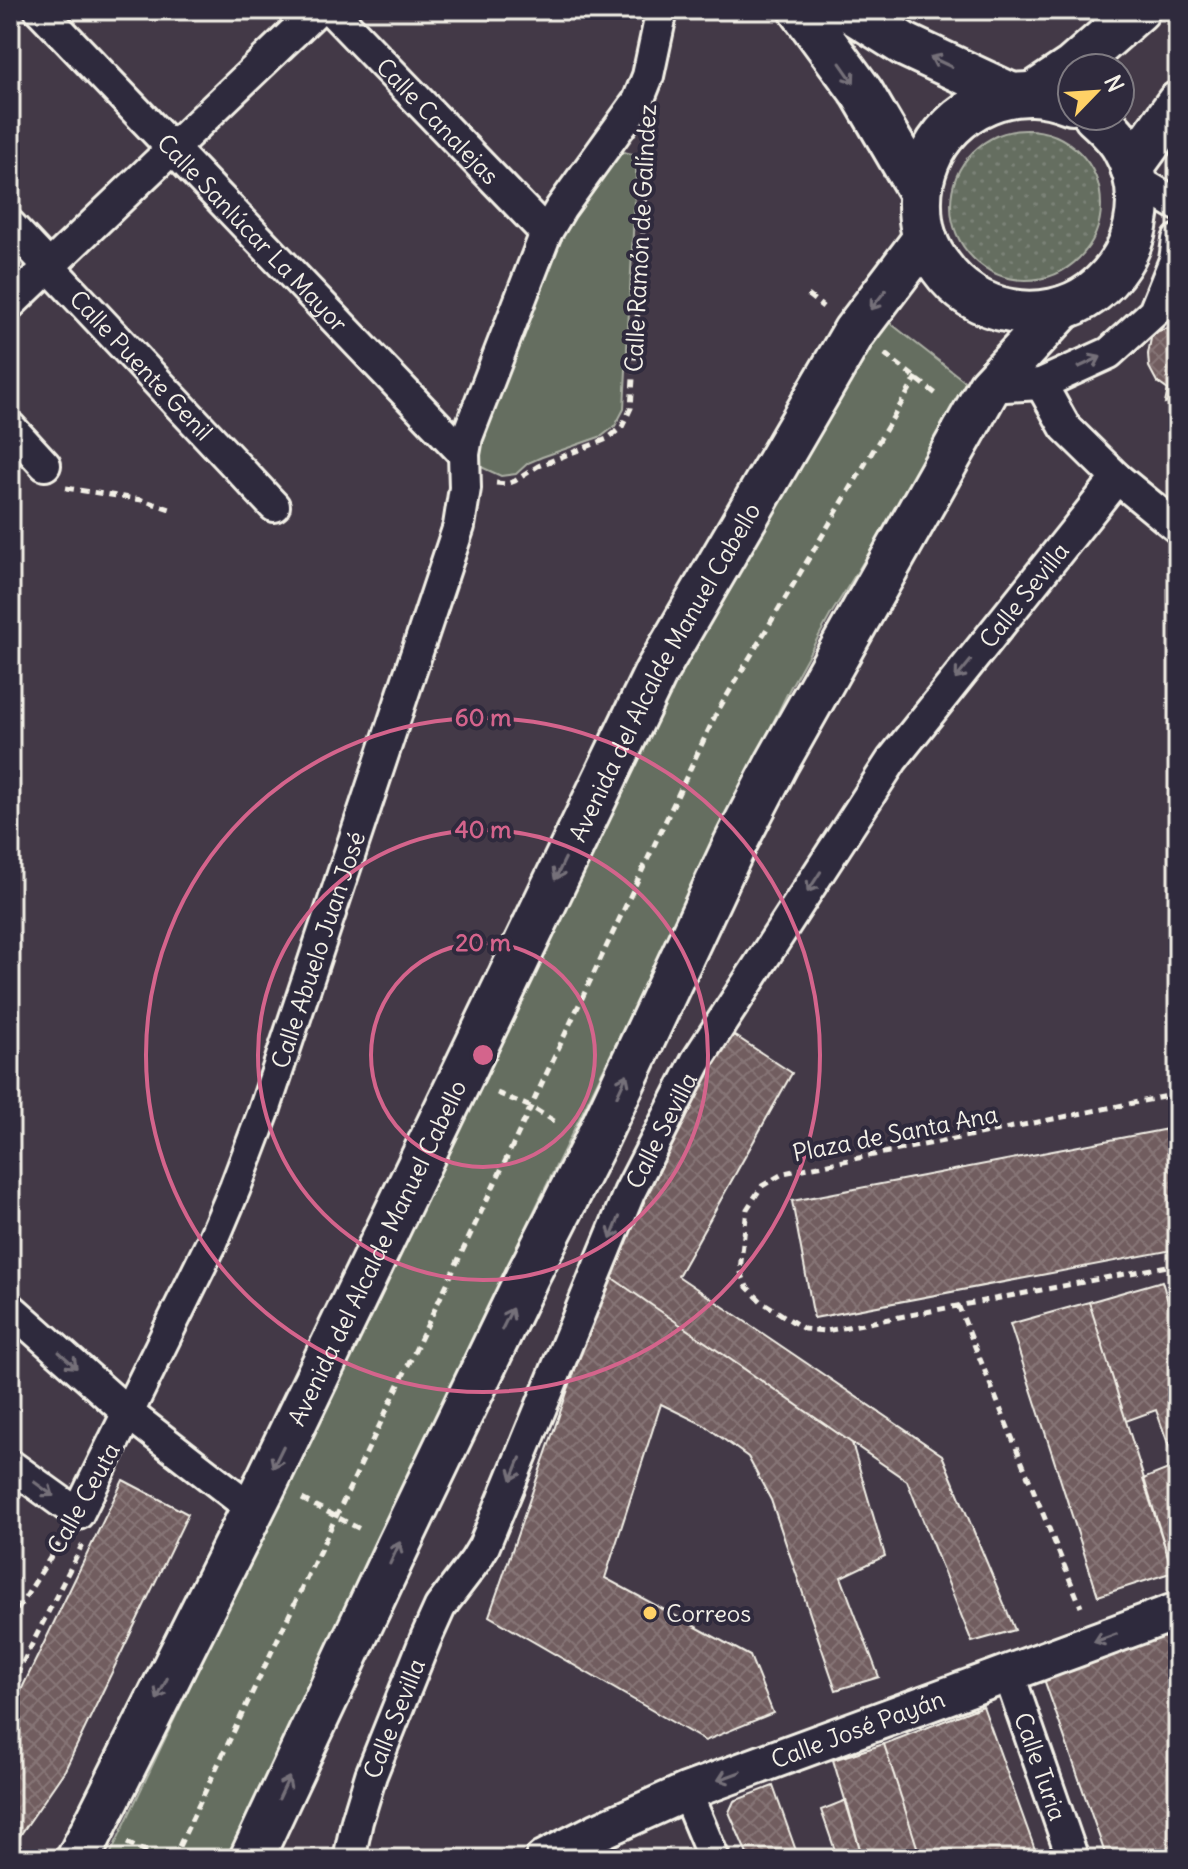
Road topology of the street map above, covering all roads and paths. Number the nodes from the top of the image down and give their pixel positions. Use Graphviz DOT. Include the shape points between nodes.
graph roads {
  1 [pos="40,10"];
  2 [pos="317,10"];
  3 [pos="331,10"];
  4 [pos="662,10"];
  5 [pos="801,10"];
  6 [pos="849,10"];
  7 [pos="1138,10"];
  8 [pos="1039,97"];
  9 [pos="1178,103"];
  10 [pos="1112,132"];
  11 [pos="648,136"];
  12 [pos="172,149"];
  13 [pos="1134,173"];
  14 [pos="920,192"];
  15 [pos="1178,205"];
  16 [pos="10,225"];
  17 [pos="546,233"];
  18 [pos="925,238"];
  19 [pos="1178,240"];
  20 [pos="49,267"];
  21 [pos="10,304"];
  22 [pos="1063,308"];
  23 [pos="917,377"];
  24 [pos="1041,384"];
  25 [pos="989,387"];
  26 [pos="10,427"];
  27 [pos="465,463"];
  28 [pos="45,465"];
  29 [pos="1117,478"];
  30 [pos="274,506"];
  31 [pos="170,509"];
  32 [pos="1178,528"];
  33 [pos="459,1078"];
  34 [pos="1178,1094"];
  35 [pos="531,1107"];
  36 [pos="594,1145"];
  37 [pos="1178,1264"];
  38 [pos="958,1305"];
  39 [pos="10,1308"];
  40 [pos="128,1413"];
  41 [pos="10,1465"];
  42 [pos="252,1509"];
  43 [pos="78,1514"];
  44 [pos="1178,1611"];
  45 [pos="10,1622"];
  46 [pos="1095,1642"];
  47 [pos="1008,1672"];
  48 [pos="10,1688"];
  49 [pos="686,1792"];
  50 [pos="78,1859"];
  51 [pos="173,1859"];
  52 [pos="251,1859"];
  53 [pos="349,1859"];
  54 [pos="544,1859"];
  55 [pos="714,1859"];
  56 [pos="1073,1859"];
  1 -- 12 [label="street, Calle Sanlúcar La Mayor"];
  2 -- 12 [label="street"];
  3 -- 17 [label="street, Calle Canalejas"];
  4 -- 17 [label="street, Calle Ramón de Galíndez" via="638,101"];
  5 -- 14 [label="main road, one-way" via="862,93"];
  8 -- 6 [label="main road, one-way" via="905,45"];
  7 -- 8 [label="main road"];
  8 -- 14 [label="main road" via="992,100 956,121 931,153"];
  9 -- 13 [label="main road"];
  10 -- 13 [label="main road"];
  11 -- 27 [label="path, Calle Ramón de Galíndez" via="628,418 607,439 507,484"];
  12 -- 20 [label="street"];
  12 -- 27 [label="street, Calle Sanlúcar La Mayor"];
  13 -- 15 [label="street"];
  13 -- 22 [label="main road" via="1139,203 1129,248 1102,285"];
  14 -- 18 [label="main road"];
  16 -- 20 [label="street, Calle Puente Genil"];
  17 -- 27 [label="street, Calle Ramón de Galíndez" via="471,424"];
  18 -- 22 [label="main road" via="947,275 980,301 1021,313"];
  18 -- 33 [label="main road, Avenida del Alcalde Manuel Cabello, one-way" via="854,332 656,672"];
  24 -- 19 [label="street, one-way" via="1109,353 1154,312"];
  20 -- 21 [label="street"];
  20 -- 30 [label="street, Calle Puente Genil"];
  22 -- 25 [label="main road"];
  23 -- 35 [label="path" via="716,714"];
  24 -- 25 [label="street"];
  24 -- 29 [label="street" via="1065,427"];
  36 -- 25 [label="main road, one-way" via="777,763"];
  26 -- 28 [label="street"];
  27 -- 40 [label="street, Calle Abuelo Juan José" via="459,526 263,1114 213,1240"];
  28 -- 31 [label="path" via="53,481 72,490"];
  29 -- 32 [label="street"];
  29 -- 53 [label="street, Calle Sevilla, one-way" via="892,760 696,1062 629,1193 484,1546 440,1607 426,1638 371,1775"];
  33 -- 35 [label="path"];
  33 -- 42 [label="main road, Avenida del Alcalde Manuel Cabello, one-way"];
  34 -- 38 [label="path, Plaza de Santa Ana" via="784,1173 762,1186 747,1209 740,1270 747,1287 804,1329 826,1331"];
  35 -- 36 [label="path"];
  35 -- 51 [label="path"];
  52 -- 36 [label="main road, one-way"];
  37 -- 38 [label="path, Plaza de Santa Ana"];
  38 -- 46 [label="path"];
  39 -- 40 [label="street, one-way"];
  40 -- 42 [label="street"];
  40 -- 43 [label="street, Calle Ceuta"];
  41 -- 43 [label="street, one-way"];
  42 -- 50 [label="main road, Avenida del Alcalde Manuel Cabello, one-way"];
  43 -- 45 [label="path, Calle Ceuta"];
  43 -- 48 [label="path" via="85,1538"];
  44 -- 46 [label="street, Calle José Payán, one-way"];
  46 -- 47 [label="street, Calle José Payán"];
  47 -- 49 [label="street, Calle José Payán, one-way"];
  47 -- 56 [label="street, Calle Turia"];
  49 -- 54 [label="street, Calle José Payán"];
  49 -- 55 [label="street"];
}
